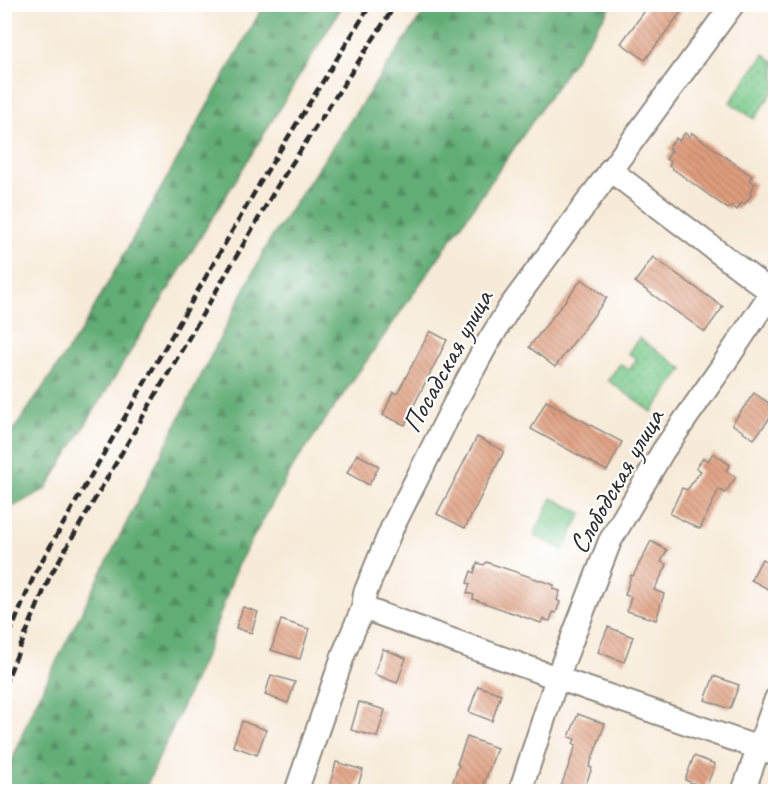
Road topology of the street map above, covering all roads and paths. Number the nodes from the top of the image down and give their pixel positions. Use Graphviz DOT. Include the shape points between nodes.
graph roads {
  1 [pos="733,4"];
  2 [pos="610,170"];
  3 [pos="773,289"];
  4 [pos="363,608"];
  5 [pos="557,678"];
  6 [pos="776,699"];
  7 [pos="767,751"];
  8 [pos="296,792"];
  9 [pos="520,792"];
  10 [pos="743,792"];
  1 -- 2 [label="street, Посадская улица"];
  2 -- 3 [label="street"];
  2 -- 4 [label="street, Посадская улица" via="487,344 392,528 365,593"];
  3 -- 5 [label="street, Слободская улица" via="663,452 610,541"];
  4 -- 5 [label="street"];
  4 -- 8 [label="street, Посадская улица"];
  5 -- 7 [label="street"];
  5 -- 9 [label="street, Слободская улица"];
  6 -- 7 [label="street"];
  7 -- 10 [label="street"];
}
